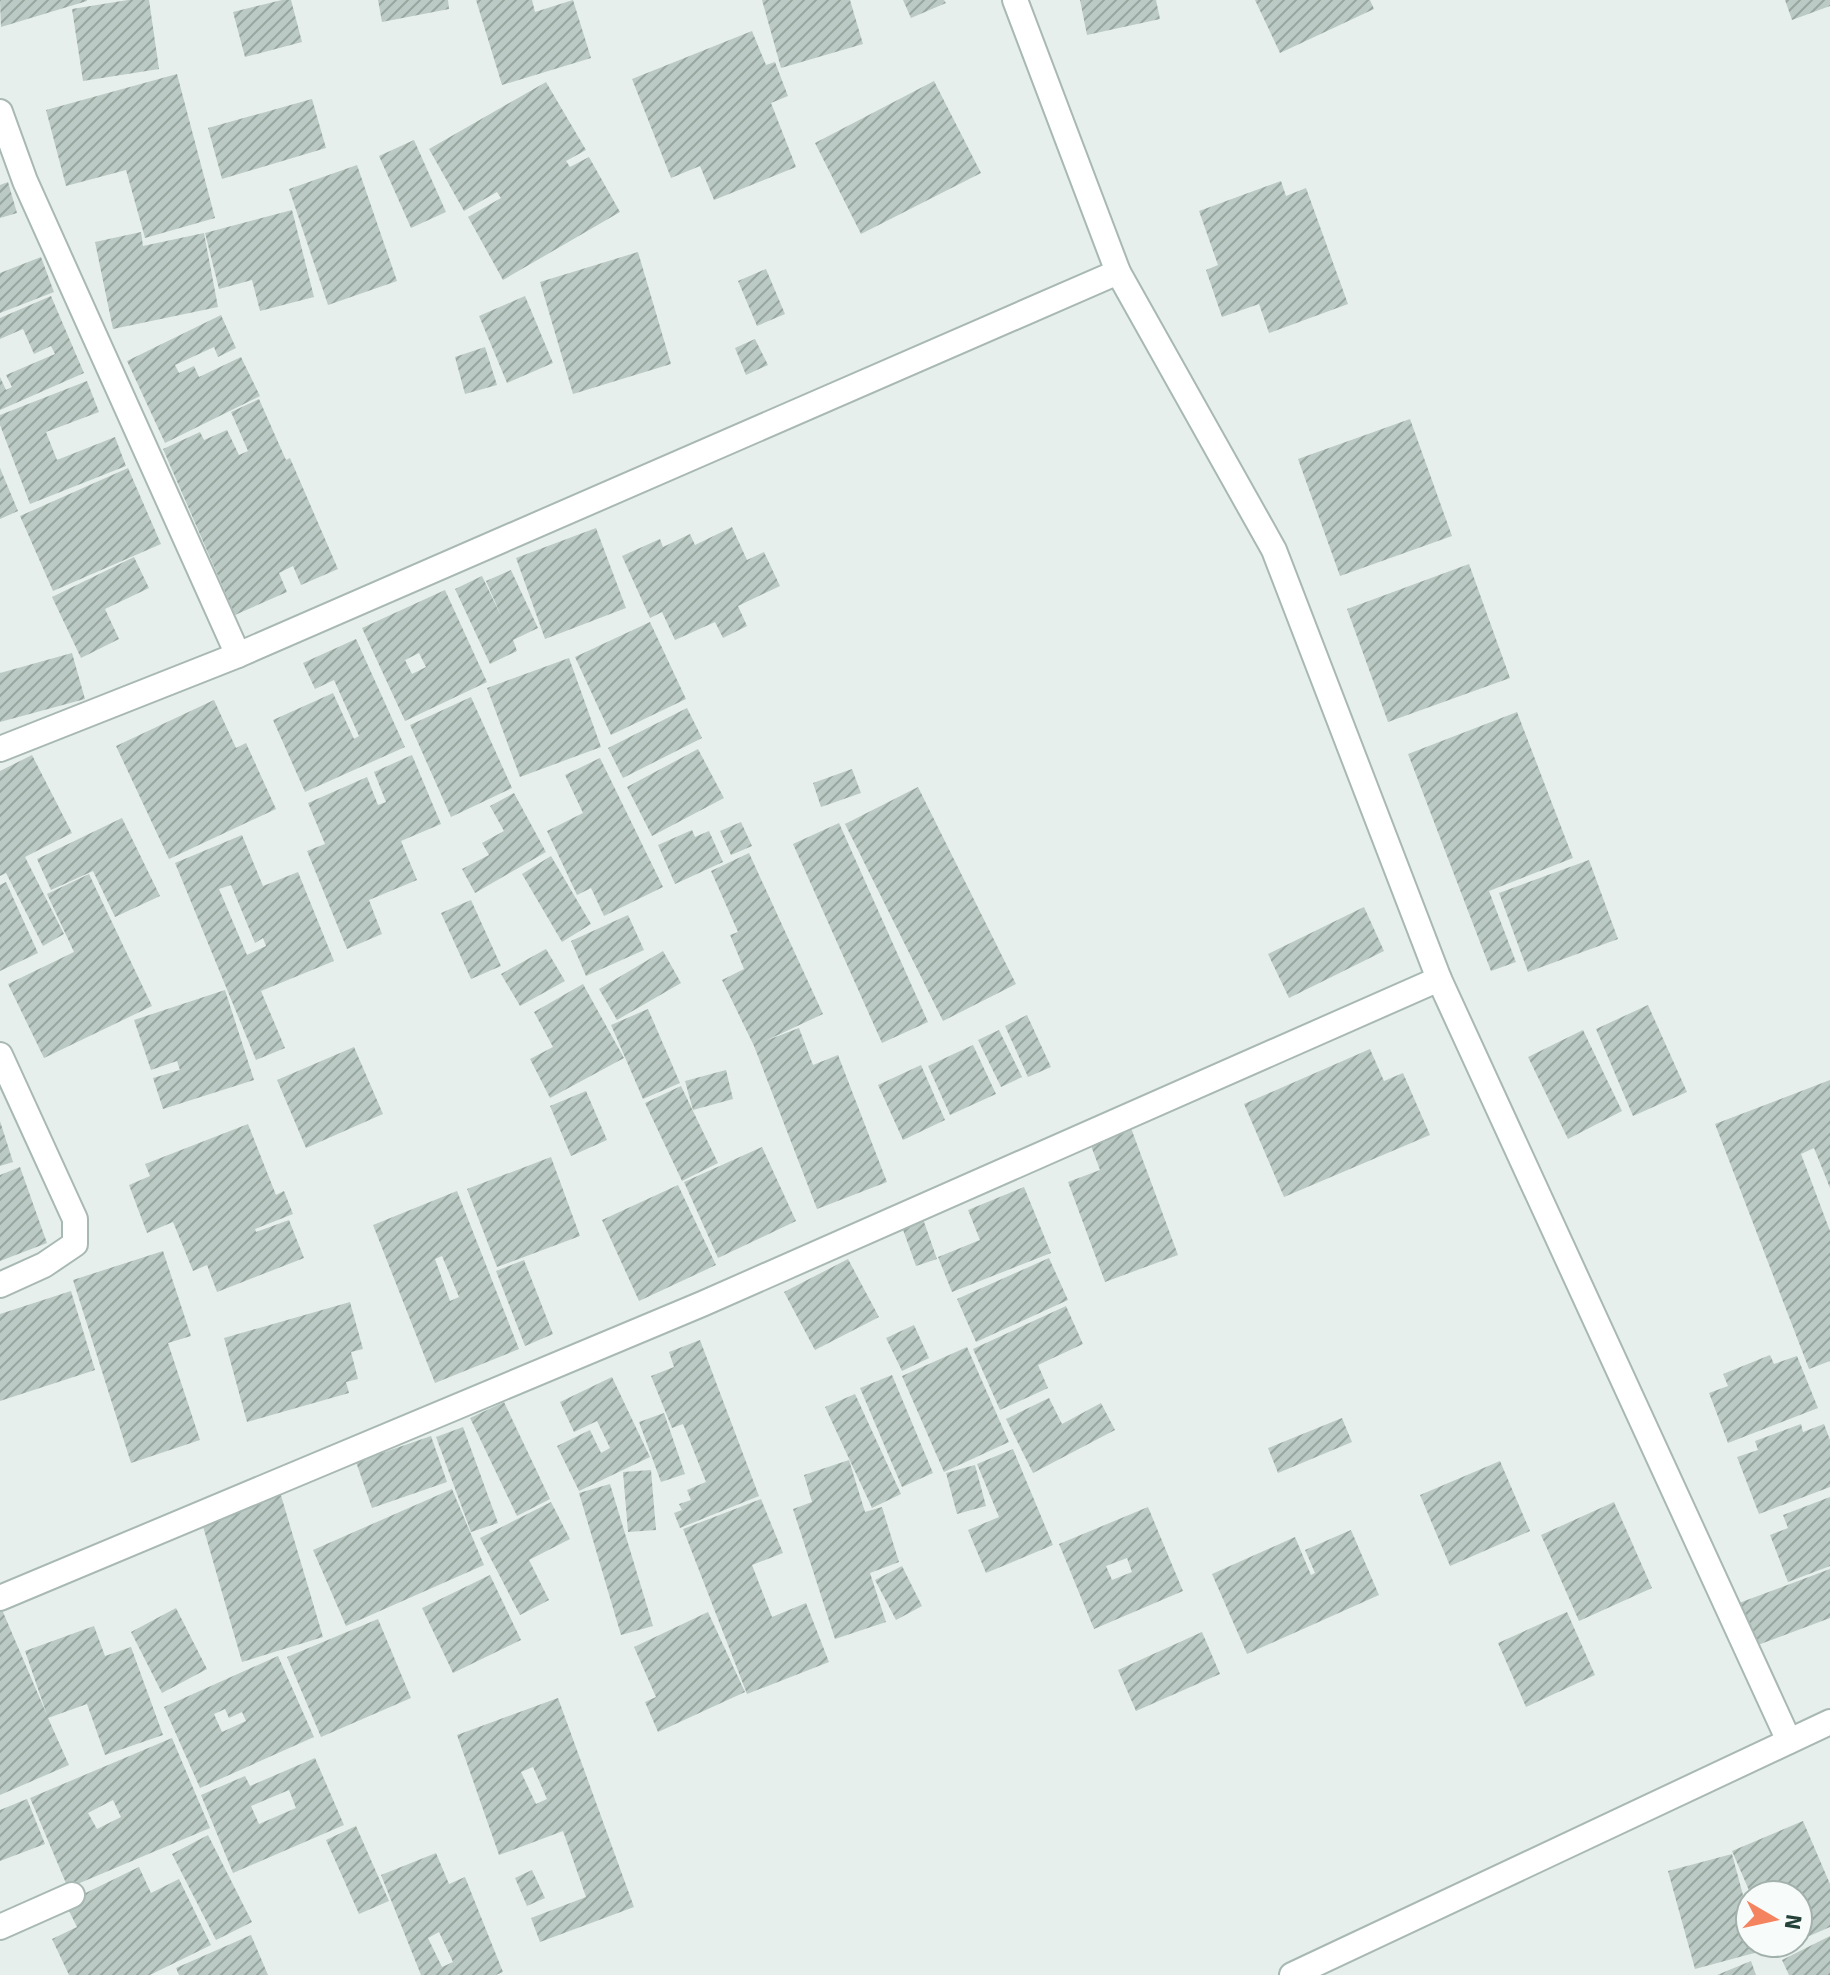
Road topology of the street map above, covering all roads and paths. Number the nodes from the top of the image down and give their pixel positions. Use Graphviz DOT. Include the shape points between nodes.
graph roads {
  1 [pos="1015,0"];
  2 [pos="0,112"];
  3 [pos="1118,272"];
  4 [pos="238,655"];
  5 [pos="0,749"];
  6 [pos="1439,979"];
  7 [pos="0,1055"];
  8 [pos="0,1285"];
  9 [pos="0,1598"];
  10 [pos="1830,1722"];
  11 [pos="1789,1741"];
  12 [pos="72,1895"];
  13 [pos="0,1927"];
  14 [pos="1292,1975"];
  1 -- 3 [label="street"];
  2 -- 4 [label="street" via="25,181"];
  3 -- 4 [label="street"];
  3 -- 6 [label="street" via="1274,550"];
  4 -- 5 [label="street"];
  6 -- 9 [label="street" via="702,1304"];
  6 -- 11 [label="street"];
  7 -- 8 [label="street" via="75,1219 75,1244"];
  10 -- 11 [label="street"];
  11 -- 14 [label="street"];
  12 -- 13 [label="street"];
}
